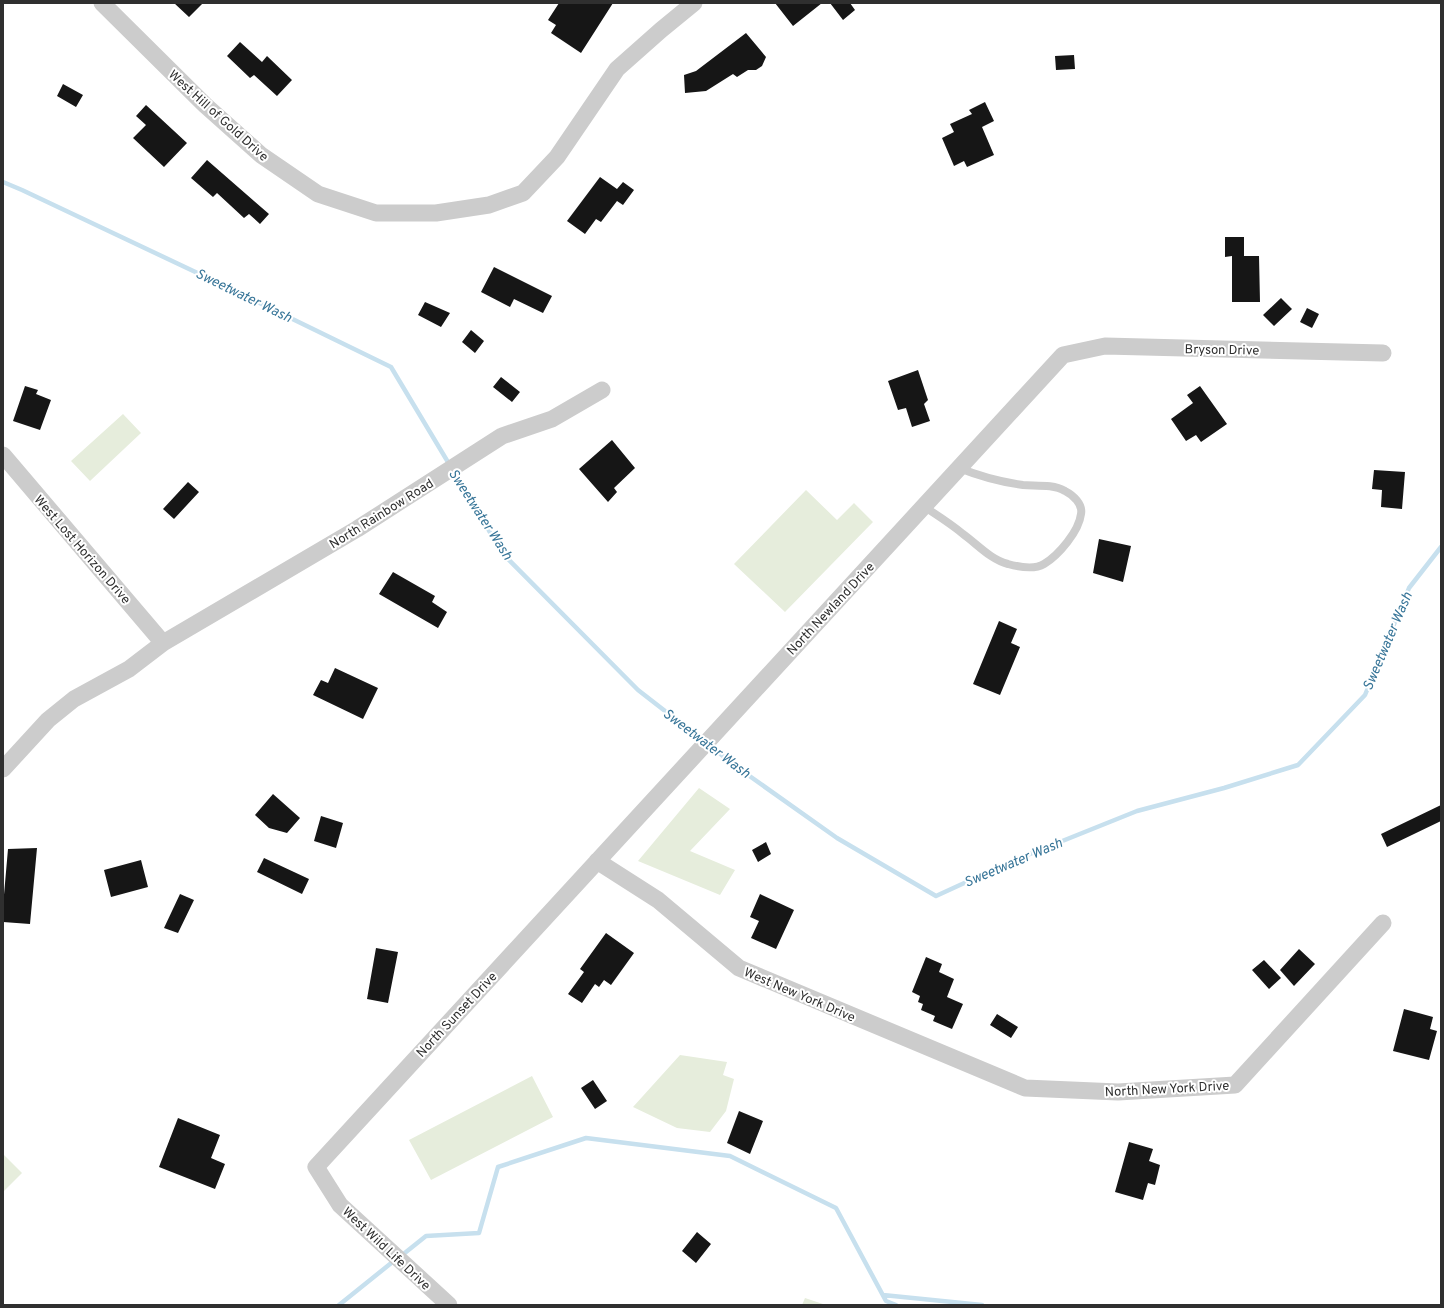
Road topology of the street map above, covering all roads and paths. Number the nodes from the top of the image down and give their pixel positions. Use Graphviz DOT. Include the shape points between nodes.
graph roads {
  1 [pos="102,3"];
  2 [pos="694,3"];
  3 [pos="1383,353"];
  4 [pos="1062,355"];
  5 [pos="602,390"];
  6 [pos="3,455"];
  7 [pos="959,468"];
  8 [pos="923,506"];
  9 [pos="163,643"];
  10 [pos="3,769"];
  11 [pos="597,861"];
  12 [pos="1383,923"];
  13 [pos="1025,1088"];
  14 [pos="316,1167"];
  15 [pos="449,1305"];
  1 -- 2 [label="street, West Hill of Gold Drive" via="205,105 261,156 318,194 376,212 429,213 489,205 523,193 557,157 617,69"];
  3 -- 4 [label="street, Bryson Drive" via="1105,346"];
  4 -- 7 [label="street, North Newland Drive"];
  5 -- 9 [label="street, North Rainbow Road" via="552,419 502,436 357,529"];
  6 -- 9 [label="street, West Lost Horizon Drive"];
  7 -- 8 [label="street, North Newland Drive"];
  7 -- 8 [label="lane" via="1015,483 1064,490 1077,499 1082,513 1075,531 1057,554 1043,564 1030,568 1007,564 992,557 963,533"];
  8 -- 11 [label="street, North Newland Drive"];
  9 -- 10 [label="street, North Rainbow Road" via="129,669 74,699 53,716"];
  11 -- 13 [label="street, West New York Drive" via="658,900 739,968"];
  11 -- 14 [label="street, North Sunset Drive"];
  12 -- 13 [label="street, North New York Drive" via="1235,1084 1118,1092"];
  14 -- 15 [label="street, West Wild Life Drive" via="340,1205"];
}
